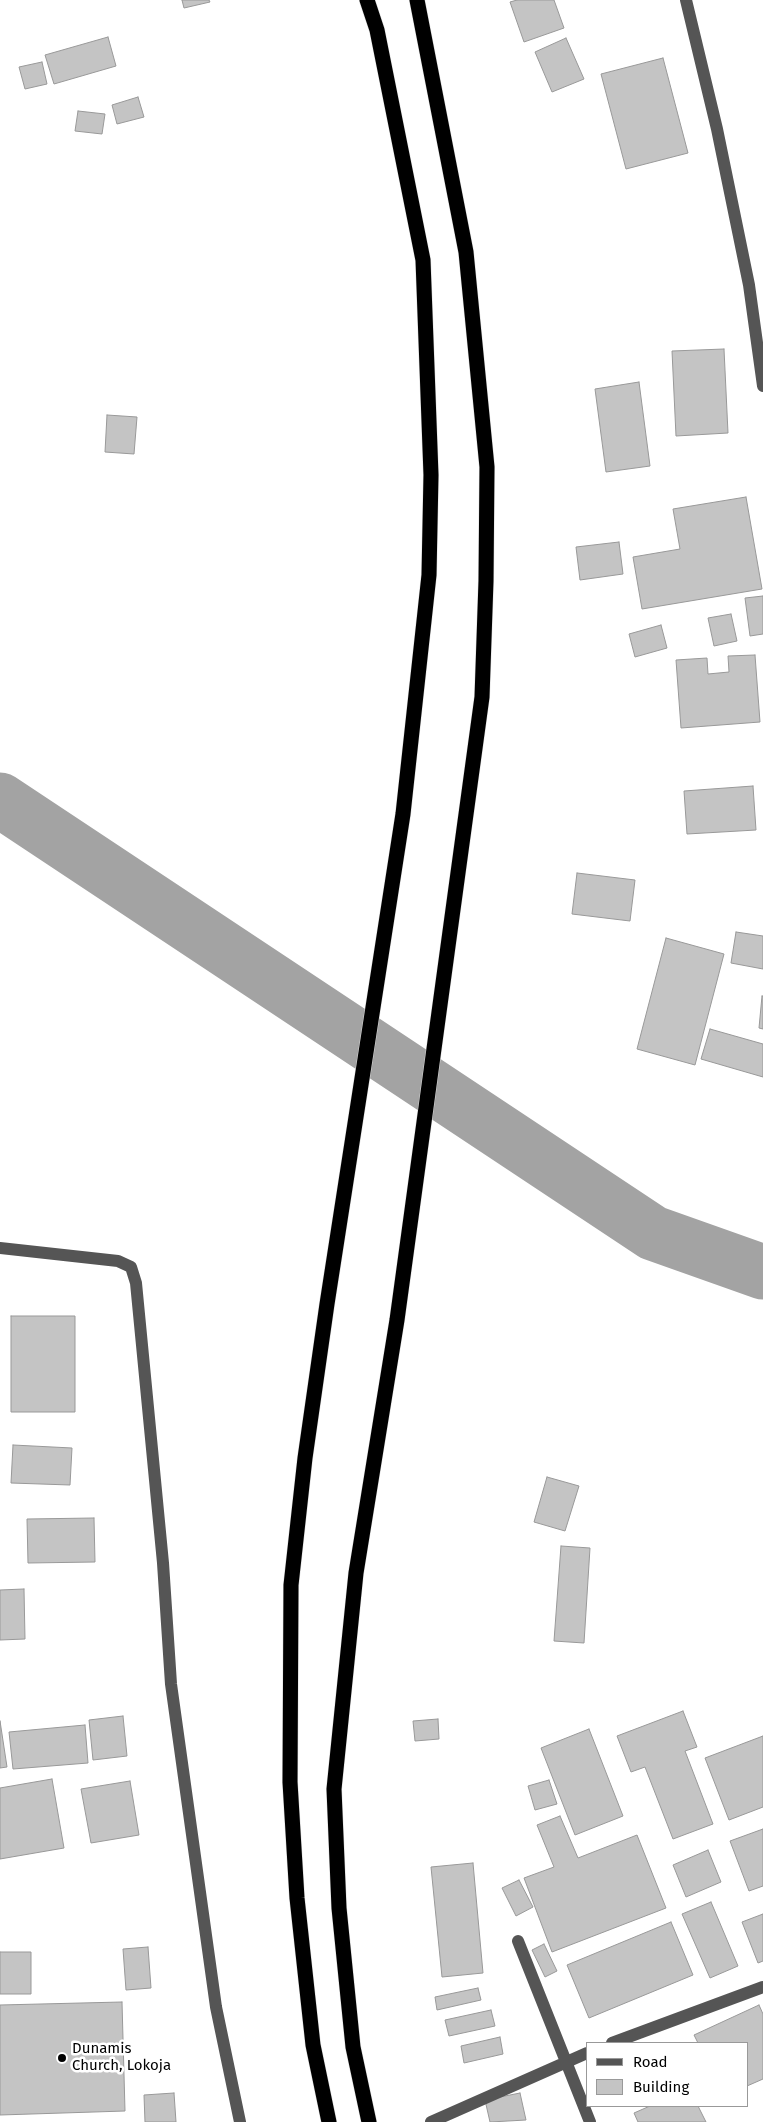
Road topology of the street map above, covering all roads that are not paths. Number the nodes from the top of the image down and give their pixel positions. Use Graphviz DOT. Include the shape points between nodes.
graph roads {
  1 [pos="368,0"];
  2 [pos="417,0"];
  3 [pos="686,0"];
  4 [pos="763,386"];
  5 [pos="0,1248"];
  6 [pos="518,1941"];
  7 [pos="763,1986"];
  8 [pos="615,2042"];
  9 [pos="586,2053"];
  10 [pos="566,2060"];
  11 [pos="240,2122"];
  12 [pos="328,2122"];
  13 [pos="369,2122"];
  14 [pos="431,2122"];
  15 [pos="590,2122"];
  1 -- 12 [label="highway" via="377,30 423,260 431,475 429,575 403,814 327,1304 291,1585 290,1782 297,1898 313,2045"];
  2 -- 13 [label="highway" via="466,252 488,467 486,581 482,696 397,1320 356,1574 334,1789 339,1908 353,2047"];
  3 -- 4 [label="street" via="717,128 749,285"];
  5 -- 11 [label="street" via="118,1261 131,1267 136,1283 163,1563 171,1684 216,2007"];
  6 -- 10 [label="street"];
  7 -- 8 [label="street"];
  9 -- 10 [label="street"];
  10 -- 14 [label="street"];
  10 -- 15 [label="street"];
}
